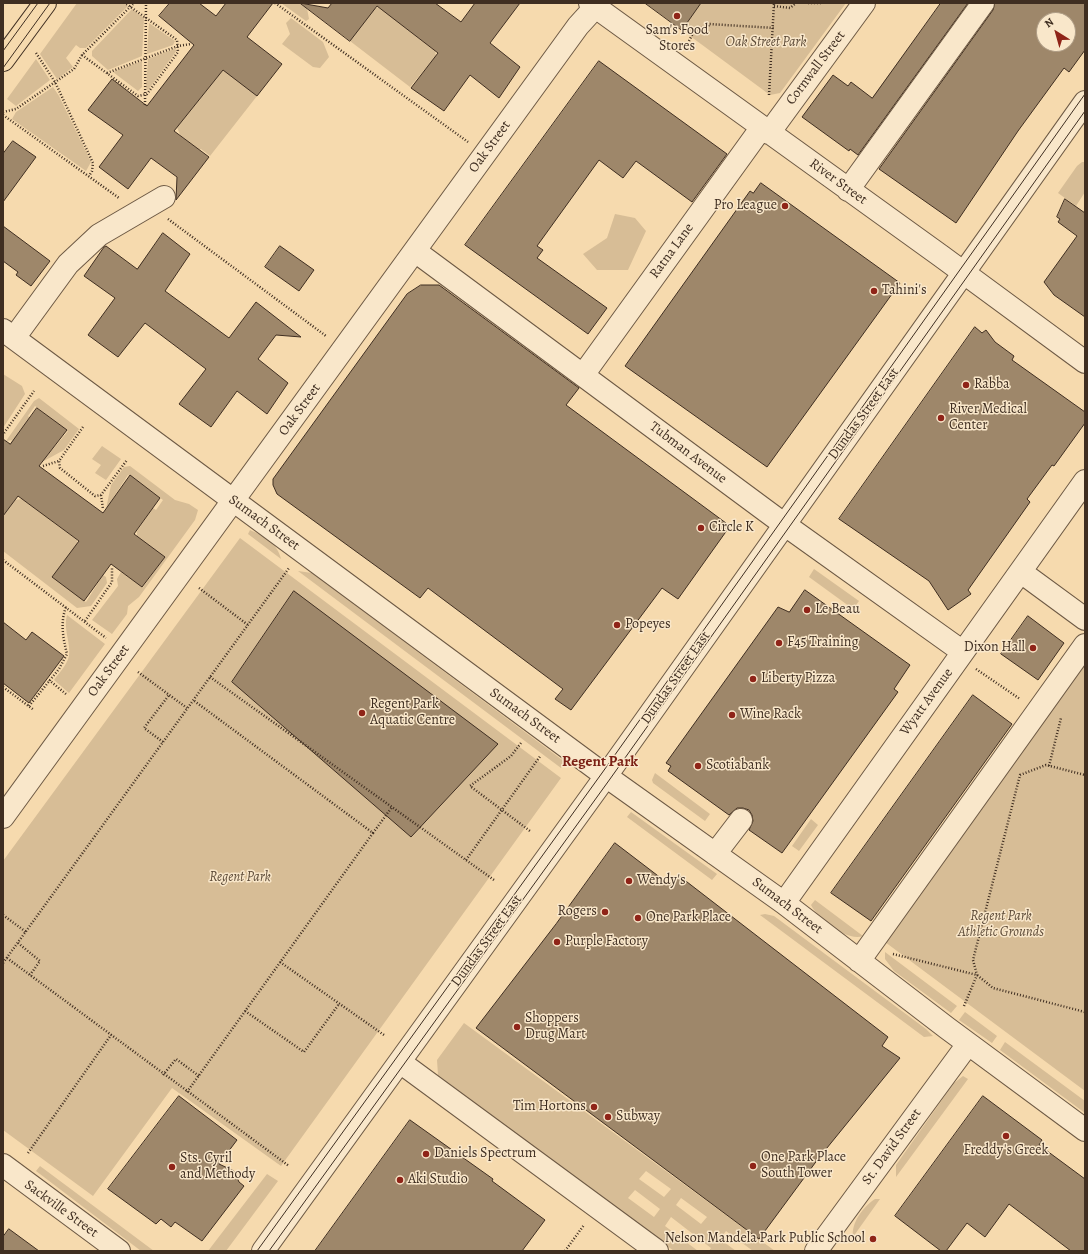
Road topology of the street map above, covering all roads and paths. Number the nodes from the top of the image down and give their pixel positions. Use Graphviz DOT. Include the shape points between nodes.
graph roads {
  1 [pos="45,3"];
  2 [pos="125,3"];
  3 [pos="134,3"];
  4 [pos="146,3"];
  5 [pos="275,3"];
  6 [pos="796,3"];
  7 [pos="808,3"];
  8 [pos="823,3"];
  9 [pos="864,3"];
  10 [pos="983,3"];
  11 [pos="595,4"];
  12 [pos="774,5"];
  13 [pos="130,7"];
  14 [pos="146,18"];
  15 [pos="774,28"];
  16 [pos="689,41"];
  17 [pos="191,44"];
  18 [pos="178,46"];
  19 [pos="36,53"];
  20 [pos="82,55"];
  21 [pos="145,58"];
  22 [pos="3,60"];
  23 [pos="107,73"];
  24 [pos="55,82"];
  25 [pos="144,95"];
  26 [pos="769,98"];
  27 [pos="1085,102"];
  28 [pos="145,105"];
  29 [pos="3,113"];
  30 [pos="765,130"];
  31 [pos="471,144"];
  32 [pos="89,176"];
  33 [pos="848,190"];
  34 [pos="164,197"];
  35 [pos="144,208"];
  36 [pos="415,251"];
  37 [pos="964,273"];
  38 [pos="9,334"];
  39 [pos="344,350"];
  40 [pos="1085,362"];
  41 [pos="583,375"];
  42 [pos="34,391"];
  43 [pos="83,427"];
  44 [pos="4,433"];
  45 [pos="127,460"];
  46 [pos="59,461"];
  47 [pos="43,466"];
  48 [pos="1085,481"];
  49 [pos="101,495"];
  50 [pos="234,500"];
  51 [pos="103,509"];
  52 [pos="784,524"];
  53 [pos="302,550"];
  54 [pos="3,560"];
  55 [pos="112,567"];
  56 [pos="1021,572"];
  57 [pos="199,588"];
  58 [pos="66,607"];
  59 [pos="1085,619"];
  60 [pos="85,622"];
  61 [pos="248,625"];
  62 [pos="110,640"];
  63 [pos="1085,645"];
  64 [pos="968,659"];
  65 [pos="138,672"];
  66 [pos="210,677"];
  67 [pos="50,680"];
  68 [pos="3,687"];
  69 [pos="169,695"];
  70 [pos="69,696"];
  71 [pos="193,700"];
  72 [pos="29,706"];
  73 [pos="188,708"];
  74 [pos="34,710"];
  75 [pos="1038,712"];
  76 [pos="554,737"];
  77 [pos="163,742"];
  78 [pos="521,743"];
  79 [pos="1085,775"];
  80 [pos="606,776"];
  81 [pos="392,807"];
  82 [pos="502,810"];
  83 [pos="3,817"];
  84 [pos="741,820"];
  85 [pos="530,831"];
  86 [pos="373,833"];
  87 [pos="715,854"];
  88 [pos="466,860"];
  89 [pos="494,880"];
  90 [pos="784,903"];
  91 [pos="3,915"];
  92 [pos="26,932"];
  93 [pos="18,943"];
  94 [pos="893,954"];
  95 [pos="7,958"];
  96 [pos="859,961"];
  97 [pos="280,962"];
  98 [pos="3,963"];
  99 [pos="30,975"];
  100 [pos="977,975"];
  101 [pos="339,1004"];
  102 [pos="964,1006"];
  103 [pos="245,1011"];
  104 [pos="1085,1012"];
  105 [pos="110,1035"];
  106 [pos="384,1035"];
  107 [pos="968,1044"];
  108 [pos="400,1062"];
  109 [pos="163,1075"];
  110 [pos="198,1076"];
  111 [pos="187,1092"];
  112 [pos="1085,1130"];
  113 [pos="28,1152"];
  114 [pos="289,1166"];
  115 [pos="6,1174"];
  116 [pos="598,1207"];
  117 [pos="119,1251"];
  118 [pos="263,1251"];
  119 [pos="565,1251"];
  120 [pos="657,1251"];
  121 [pos="816,1251"];
  1 -- 22 [label="main road"];
  2 -- 13 [label="path"];
  3 -- 13 [label="path"];
  4 -- 14 [label="path"];
  5 -- 31 [label="path"];
  6 -- 12 [label="path" via="790,8"];
  7 -- 8 [label="path"];
  9 -- 30 [label="street, Cornwall Street"];
  10 -- 33 [label="street"];
  11 -- 30 [label="street, River Street"];
  11 -- 36 [label="street, Oak Street"];
  12 -- 15 [label="path"];
  13 -- 14 [label="path"];
  13 -- 20 [label="path"];
  14 -- 18 [label="path" via="177,40"];
  14 -- 21 [label="path"];
  15 -- 16 [label="path" via="709,24 708,28 694,31"];
  15 -- 26 [label="path"];
  17 -- 18 [label="path"];
  18 -- 21 [label="path"];
  18 -- 25 [label="path" via="178,52"];
  19 -- 24 [label="path"];
  20 -- 23 [label="path"];
  20 -- 24 [label="path" via="74,69"];
  21 -- 23 [label="path"];
  21 -- 25 [label="path"];
  23 -- 25 [label="path" via="138,96"];
  24 -- 29 [label="path" via="16,109"];
  24 -- 32 [label="path" via="93,163"];
  25 -- 28 [label="path"];
  27 -- 37 [label="street, Dundas Street East"];
  29 -- 32 [label="path"];
  30 -- 33 [label="street, River Street"];
  30 -- 41 [label="street, Ratna Lane"];
  32 -- 35 [label="path" via="121,200"];
  33 -- 37 [label="street, River Street"];
  34 -- 35 [label="street"];
  35 -- 38 [label="street" via="98,235 68,264"];
  35 -- 39 [label="path" via="163,215"];
  36 -- 39 [label="street, Oak Street"];
  36 -- 41 [label="street, Tubman Avenue"];
  37 -- 40 [label="street, River Street"];
  37 -- 52 [label="street, Dundas Street East"];
  38 -- 50 [label="street, Sumach Street"];
  39 -- 50 [label="street, Oak Street"];
  41 -- 52 [label="street, Tubman Avenue"];
  42 -- 44 [label="path"];
  43 -- 46 [label="path"];
  45 -- 49 [label="path"];
  46 -- 47 [label="path"];
  46 -- 49 [label="path" via="60,468 95,496"];
  48 -- 56 [label="street, Wyatt Avenue"];
  49 -- 51 [label="path"];
  50 -- 53 [label="street, Sumach Street"];
  50 -- 83 [label="street, Oak Street"];
  52 -- 64 [label="street, Tubman Avenue"];
  52 -- 80 [label="street, Dundas Street East"];
  53 -- 61 [label="path"];
  53 -- 76 [label="street, Sumach Street"];
  54 -- 58 [label="path"];
  55 -- 60 [label="path" via="112,582"];
  56 -- 59 [label="street"];
  56 -- 64 [label="street, Wyatt Avenue"];
  57 -- 61 [label="path"];
  58 -- 60 [label="path"];
  58 -- 67 [label="path" via="62,628 67,654"];
  60 -- 62 [label="path"];
  61 -- 66 [label="path"];
  63 -- 75 [label="street"];
  64 -- 75 [label="path"];
  64 -- 90 [label="street, Wyatt Avenue"];
  65 -- 69 [label="path"];
  66 -- 71 [label="path"];
  66 -- 81 [label="path"];
  67 -- 70 [label="path"];
  67 -- 72 [label="path"];
  68 -- 72 [label="path"];
  69 -- 73 [label="path"];
  69 -- 77 [label="path" via="144,728"];
  71 -- 73 [label="path"];
  71 -- 86 [label="path"];
  72 -- 74 [label="path"];
  73 -- 77 [label="path"];
  75 -- 96 [label="street"];
  76 -- 80 [label="street, Sumach Street"];
  76 -- 82 [label="path"];
  77 -- 92 [label="path"];
  78 -- 82 [label="path" via="511,756 470,786"];
  79 -- 100 [label="path" via="1046,765 1020,775 973,960"];
  80 -- 87 [label="street, Sumach Street"];
  80 -- 108 [label="street, Dundas Street East"];
  81 -- 86 [label="path"];
  81 -- 88 [label="path"];
  82 -- 85 [label="path"];
  82 -- 88 [label="path"];
  84 -- 87 [label="street"];
  86 -- 97 [label="path"];
  87 -- 90 [label="street, Sumach Street"];
  88 -- 89 [label="path"];
  90 -- 96 [label="street, Sumach Street"];
  91 -- 92 [label="path"];
  92 -- 93 [label="path"];
  93 -- 95 [label="path"];
  93 -- 99 [label="path" via="40,961"];
  94 -- 100 [label="path"];
  95 -- 98 [label="path"];
  95 -- 99 [label="path"];
  96 -- 107 [label="street, Sumach Street"];
  97 -- 101 [label="path"];
  97 -- 103 [label="path"];
  99 -- 105 [label="path"];
  100 -- 102 [label="path"];
  100 -- 104 [label="path" via="993,988"];
  101 -- 103 [label="path" via="304,1052"];
  101 -- 106 [label="path"];
  103 -- 110 [label="path"];
  105 -- 109 [label="path"];
  105 -- 113 [label="path"];
  107 -- 112 [label="street, Sumach Street"];
  107 -- 121 [label="street, St. David Street"];
  108 -- 116 [label="street"];
  108 -- 118 [label="street, Dundas Street East"];
  109 -- 110 [label="path" via="176,1059"];
  109 -- 111 [label="path"];
  110 -- 111 [label="path"];
  111 -- 114 [label="path"];
  115 -- 117 [label="street, Sackville Street"];
  116 -- 119 [label="path"];
  116 -- 120 [label="street"];
}
